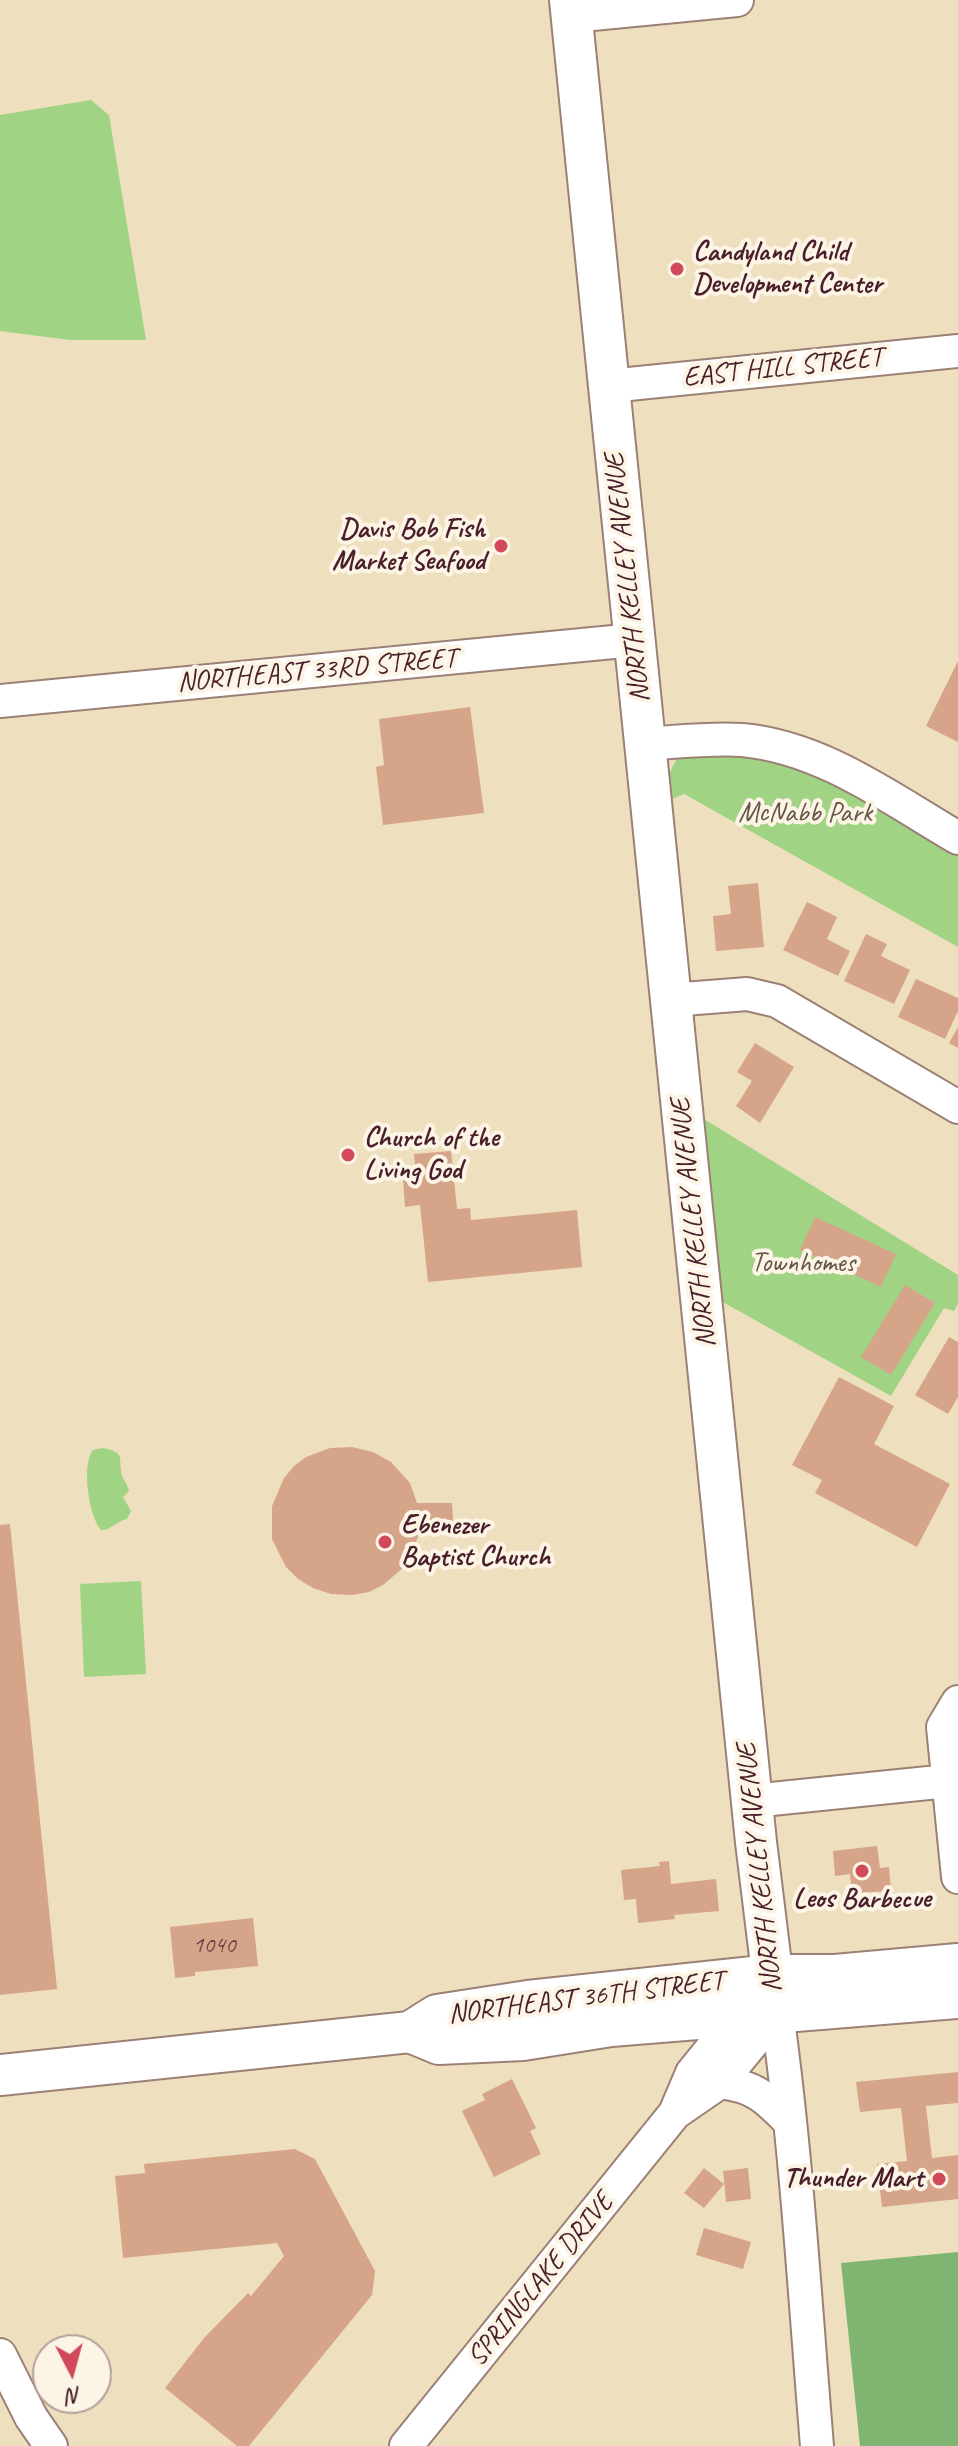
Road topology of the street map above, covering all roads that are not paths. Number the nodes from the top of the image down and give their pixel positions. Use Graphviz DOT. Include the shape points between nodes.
graph roads {
  1 [pos="737,0"];
  2 [pos="571,8"];
  3 [pos="958,351"];
  4 [pos="609,386"];
  5 [pos="634,640"];
  6 [pos="0,701"];
  7 [pos="644,744"];
  8 [pos="958,838"];
  9 [pos="671,1000"];
  10 [pos="958,1107"];
  11 [pos="958,1702"];
  12 [pos="948,1781"];
  13 [pos="752,1801"];
  14 [pos="958,1877"];
  15 [pos="958,1964"];
  16 [pos="958,1998"];
  17 [pos="762,2001"];
  18 [pos="0,2075"];
  19 [pos="720,2082"];
  20 [pos="675,2113"];
  21 [pos="789,2121"];
  22 [pos="0,2355"];
  23 [pos="51,2446"];
  24 [pos="406,2446"];
  25 [pos="817,2446"];
  1 -- 2 [label="street"];
  2 -- 4 [label="main road, NORTH KELLEY AVENUE"];
  3 -- 4 [label="street, EAST HILL STREET"];
  4 -- 5 [label="main road, NORTH KELLEY AVENUE"];
  5 -- 6 [label="street, NORTHEAST 33RD STREET"];
  5 -- 7 [label="main road, NORTH KELLEY AVENUE"];
  7 -- 8 [label="street" via="745,740 796,752 831,765"];
  7 -- 9 [label="main road, NORTH KELLEY AVENUE"];
  9 -- 10 [label="street" via="747,994 777,1001"];
  9 -- 13 [label="main road, NORTH KELLEY AVENUE"];
  11 -- 12 [label="street" via="943,1727"];
  12 -- 13 [label="street"];
  12 -- 14 [label="street"];
  13 -- 17 [label="main road, NORTH KELLEY AVENUE"];
  15 -- 17 [label="main road, NORTHEAST 36TH STREET" via="835,1975"];
  16 -- 17 [label="main road, NORTHEAST 36TH STREET"];
  17 -- 18 [label="main road, NORTHEAST 36TH STREET" via="654,1986 437,2015 410,2032"];
  17 -- 19 [label="street, SPRINGLAKE DRIVE"];
  17 -- 20 [label="street, SPRINGLAKE DRIVE" via="692,2073"];
  17 -- 21 [label="street, NORTH KELLEY AVENUE"];
  19 -- 20 [label="street, SPRINGLAKE DRIVE"];
  19 -- 21 [label="street" via="761,2094"];
  20 -- 24 [label="street, SPRINGLAKE DRIVE"];
  21 -- 25 [label="street, NORTH KELLEY AVENUE"];
  22 -- 23 [label="street"];
}
